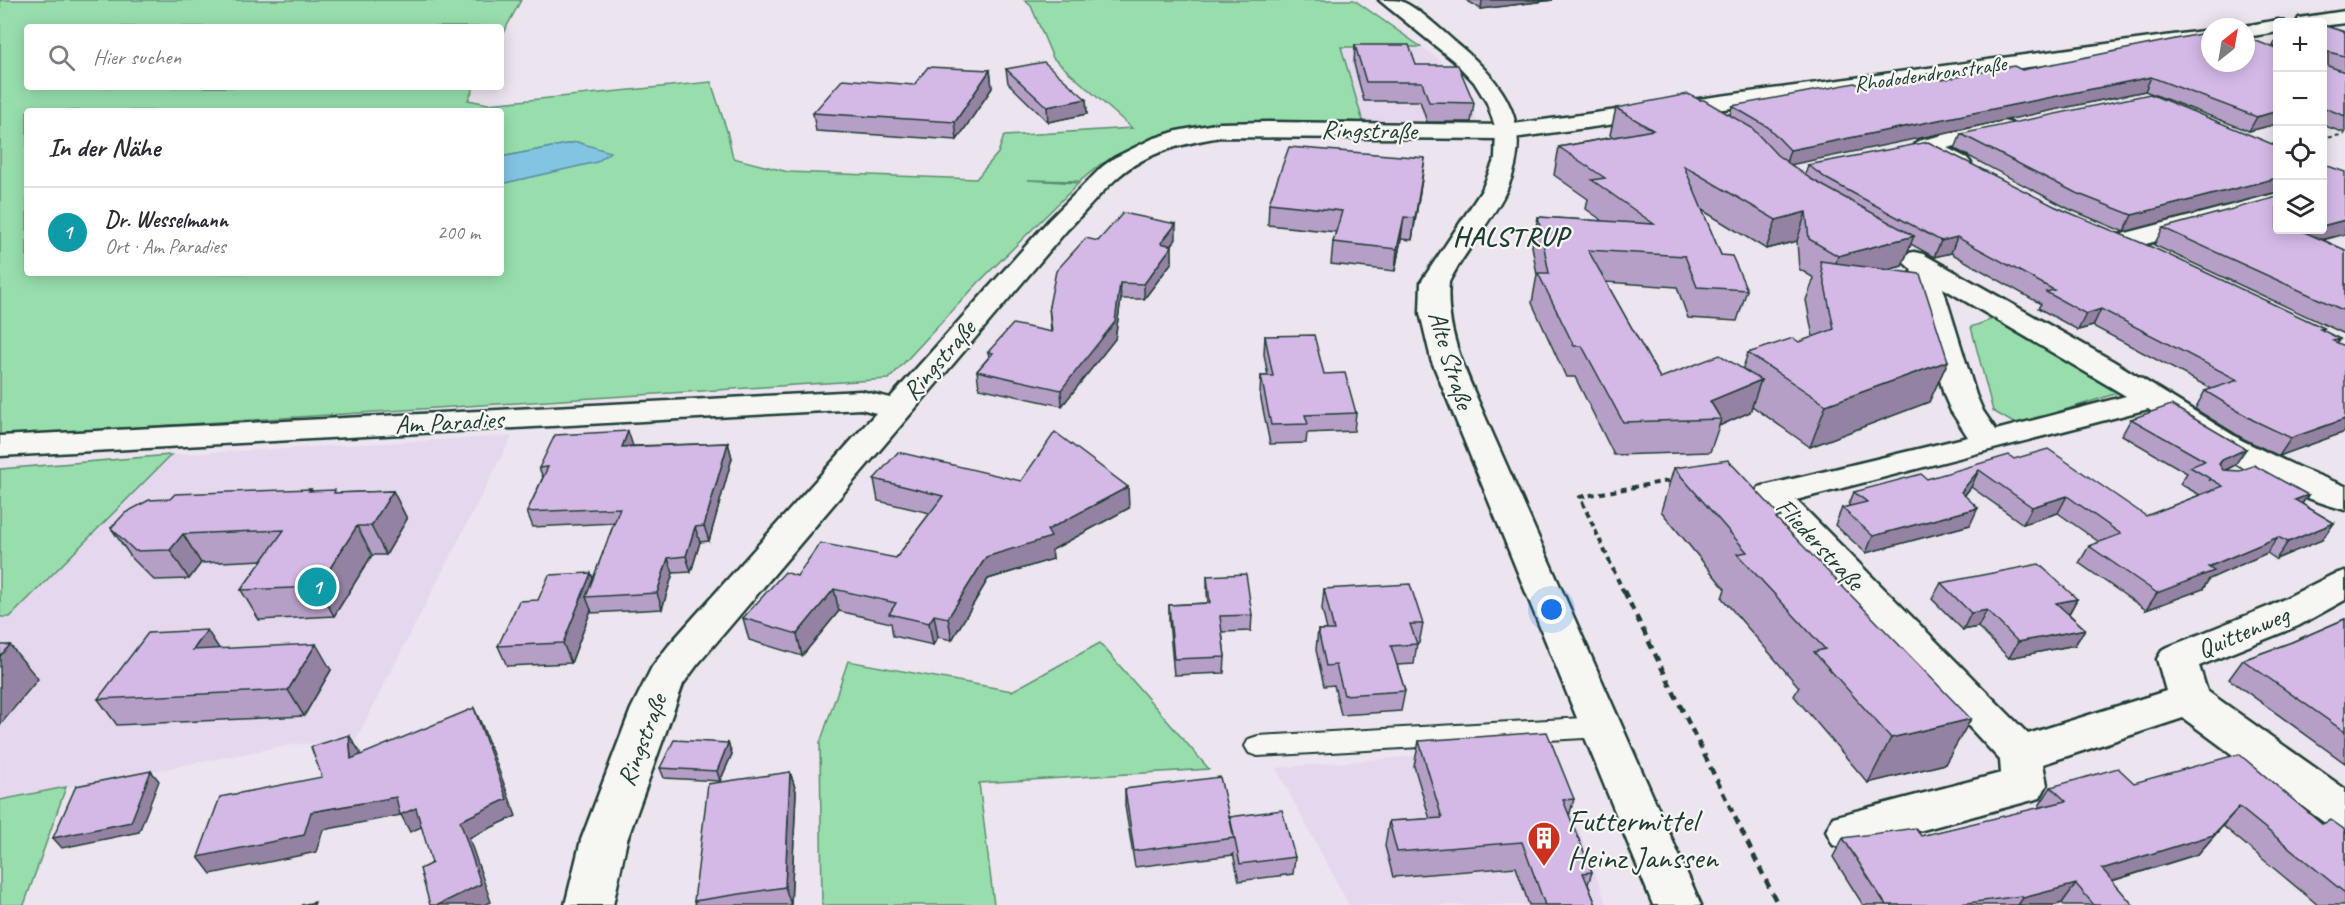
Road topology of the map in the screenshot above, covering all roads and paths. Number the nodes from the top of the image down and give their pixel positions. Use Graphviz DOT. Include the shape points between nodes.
graph roads {
  1 [pos="1388,0"];
  2 [pos="2345,17"];
  3 [pos="2327,19"];
  4 [pos="2273,27"];
  5 [pos="2255,30"];
  6 [pos="2201,37"];
  7 [pos="1687,108"];
  8 [pos="2024,124"];
  9 [pos="1719,127"];
  10 [pos="1506,132"];
  11 [pos="2345,134"];
  12 [pos="2327,138"];
  13 [pos="1977,172"];
  14 [pos="2273,201"];
  15 [pos="2157,257"];
  16 [pos="2151,399"];
  17 [pos="897,409"];
  18 [pos="1988,442"];
  19 [pos="0,446"];
  20 [pos="1675,479"];
  21 [pos="2344,498"];
  22 [pos="2345,584"];
  23 [pos="2189,700"];
  24 [pos="1602,727"];
  25 [pos="1258,746"];
  26 [pos="2020,754"];
  27 [pos="2345,813"];
  28 [pos="1849,831"];
  29 [pos="589,905"];
  30 [pos="1677,905"];
  31 [pos="1778,905"];
  1 -- 10 [label="street, Alte Straße" via="1476,69 1499,106"];
  2 -- 3 [label="street"];
  4 -- 5 [label="street"];
  6 -- 7 [label="street, Rhododendronstraße"];
  7 -- 9 [label="street"];
  7 -- 10 [label="street, Rhododendronstraße"];
  8 -- 13 [label="street" via="1915,148"];
  10 -- 17 [label="street, Ringstraße" via="1220,130 1185,136 1141,153 1110,172 1058,225"];
  10 -- 24 [label="street, Alte Straße" via="1505,160 1494,190 1435,282 1434,314 1462,403"];
  11 -- 12 [label="path"];
  14 -- 15 [label="street" via="2110,239"];
  16 -- 18 [label="street, Fliederstraße"];
  16 -- 18 [label="street" via="1909,257 1960,395"];
  16 -- 21 [label="street" via="2229,447 2244,466 2288,476"];
  17 -- 19 [label="street, Am Paradies" via="861,400"];
  17 -- 29 [label="street, Ringstraße" via="666,678 604,840"];
  18 -- 26 [label="street, Fliederstraße" via="1771,495"];
  20 -- 31 [label="path" via="1580,497"];
  22 -- 23 [label="street, Quittenweg" via="2284,616 2177,659"];
  23 -- 26 [label="street"];
  23 -- 27 [label="street"];
  24 -- 25 [label="lane"];
  24 -- 30 [label="street, Alte Straße"];
  26 -- 28 [label="street" via="2025,785"];
}
